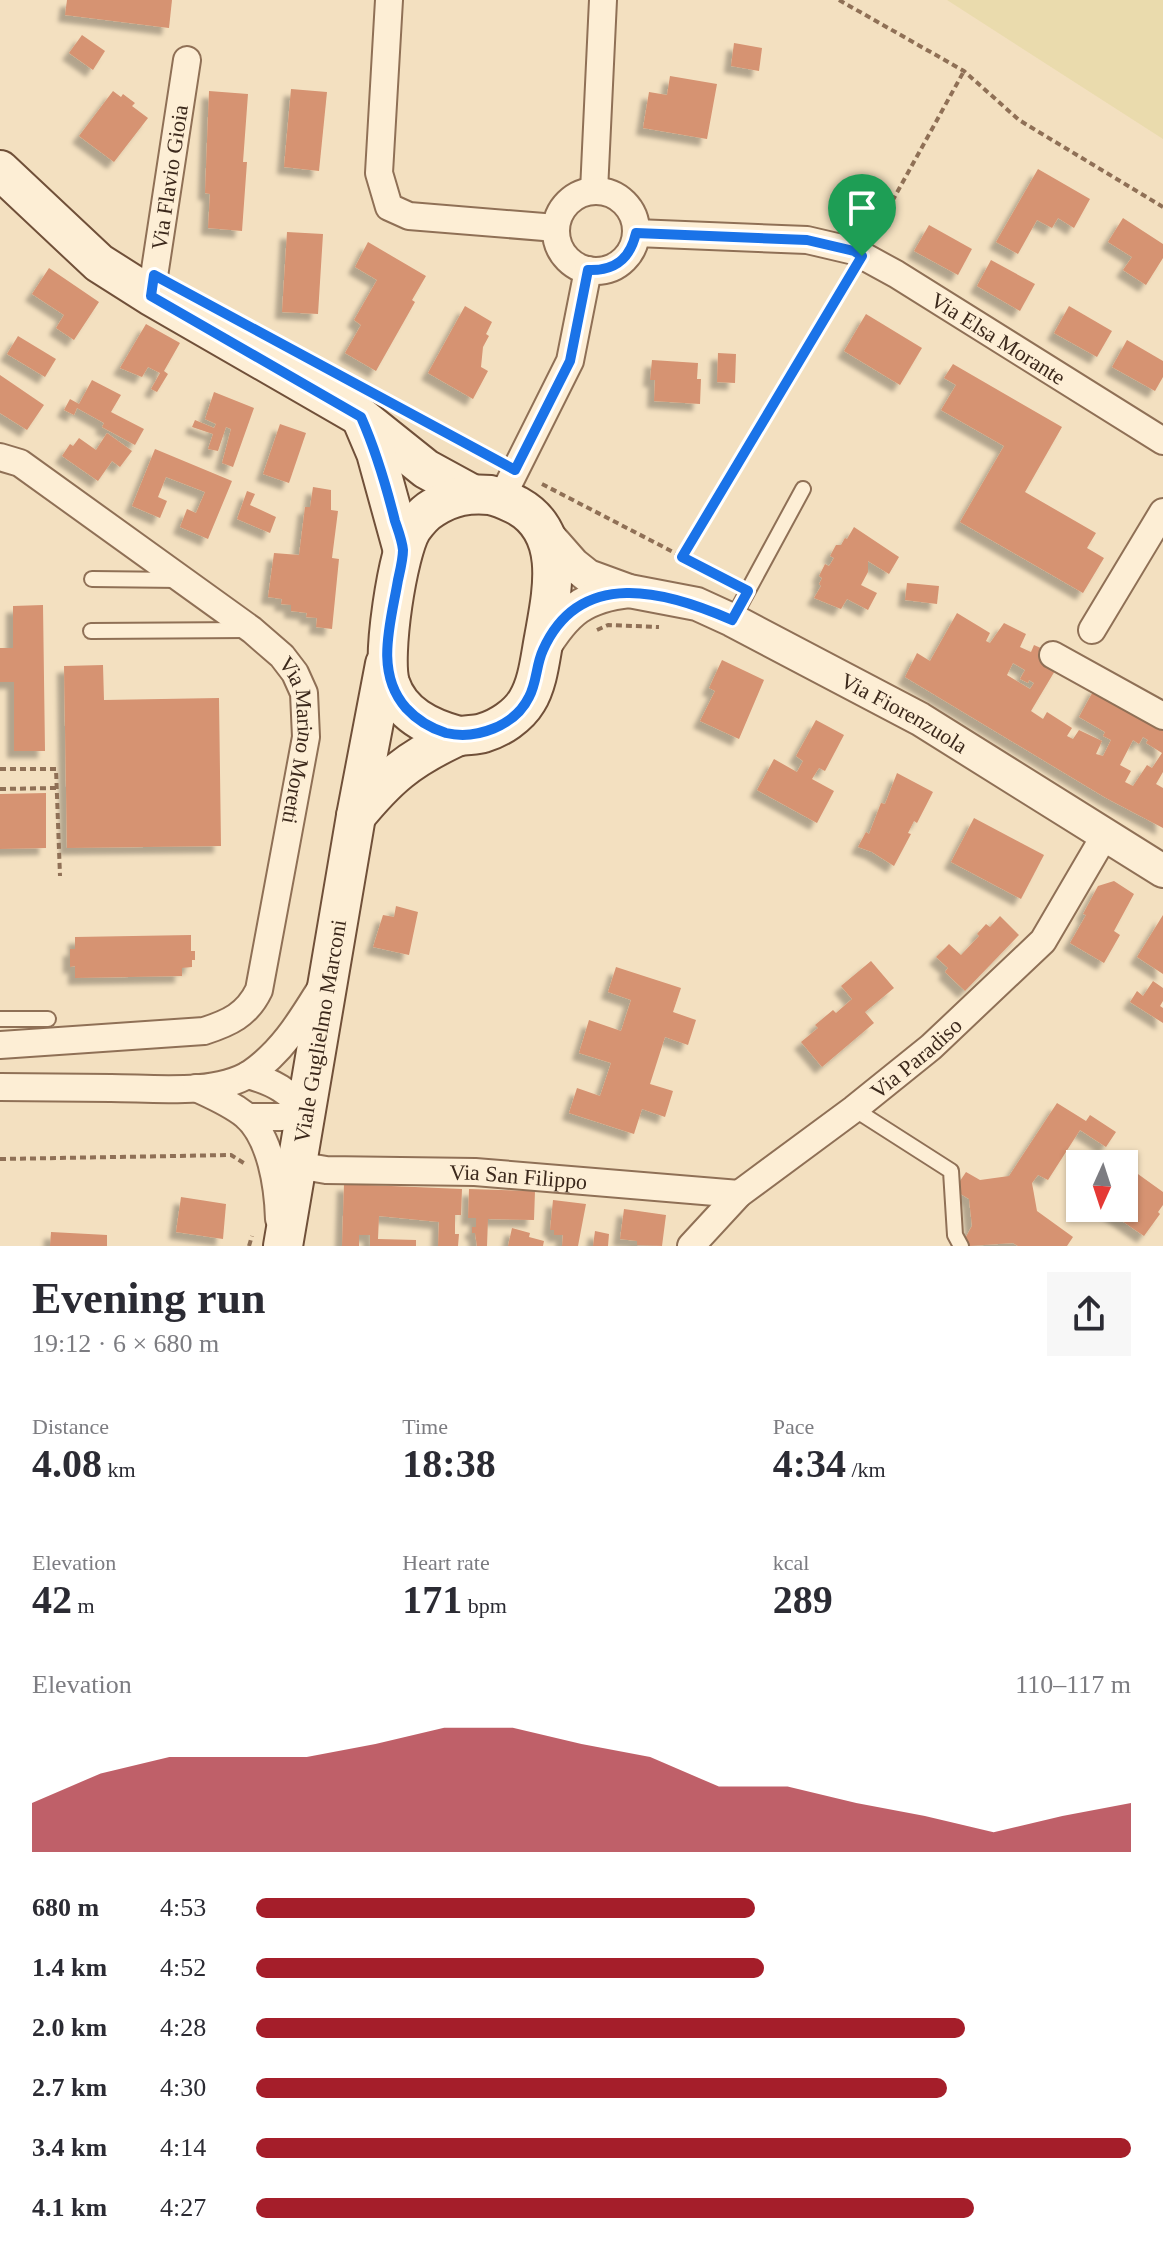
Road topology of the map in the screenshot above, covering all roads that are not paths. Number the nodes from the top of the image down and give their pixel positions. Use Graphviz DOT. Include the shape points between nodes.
graph roads {
  1 [pos="389,0"];
  2 [pos="603,0"];
  3 [pos="187,60"];
  4 [pos="0,170"];
  5 [pos="594,191"];
  6 [pos="556,228"];
  7 [pos="636,233"];
  8 [pos="588,270"];
  9 [pos="151,296"];
  10 [pos="361,417"];
  11 [pos="1163,441"];
  12 [pos="0,457"];
  13 [pos="496,486"];
  14 [pos="803,489"];
  15 [pos="1163,512"];
  16 [pos="544,531"];
  17 [pos="403,551"];
  18 [pos="92,579"];
  19 [pos="183,580"];
  20 [pos="629,591"];
  21 [pos="732,620"];
  22 [pos="252,630"];
  23 [pos="1092,630"];
  24 [pos="91,631"];
  25 [pos="542,652"];
  26 [pos="1053,655"];
  27 [pos="386,661"];
  28 [pos="1163,716"];
  29 [pos="459,736"];
  30 [pos="356,816"];
  31 [pos="1105,835"];
  32 [pos="1163,871"];
  33 [pos="329,976"];
  34 [pos="0,1019"];
  35 [pos="48,1019"];
  36 [pos="0,1045"];
  37 [pos="248,1075"];
  38 [pos="0,1087"];
  39 [pos="196,1088"];
  40 [pos="854,1109"];
  41 [pos="305,1112"];
  42 [pos="248,1117"];
  43 [pos="297,1165"];
  44 [pos="739,1194"];
  45 [pos="958,1240"];
  46 [pos="272,1242"];
  47 [pos="691,1246"];
  1 -- 6 [label="street" via="379,173 389,207 409,216"];
  2 -- 5 [label="street"];
  3 -- 9 [label="street, Via Flavio Gioia"];
  4 -- 9 [label="main road" via="99,263"];
  5 -- 6 [label="street" via="564,207"];
  5 -- 7 [label="street" via="619,198 628,207"];
  6 -- 8 [label="street" via="568,260"];
  7 -- 8 [label="street" via="626,258 615,266"];
  7 -- 11 [label="street, Via Elsa Morante" via="807,240 854,251"];
  8 -- 13 [label="street" via="570,361"];
  9 -- 10 [label="main road"];
  10 -- 13 [label="main road" via="426,469"];
  10 -- 17 [label="main road"];
  12 -- 19 [label="street, Via Marino Moretti" via="20,463"];
  13 -- 16 [label="main road"];
  13 -- 17 [label="main road" via="430,509 412,529"];
  14 -- 21 [label="lane"];
  15 -- 23 [label="street"];
  16 -- 20 [label="street, Via Fiorenzuola" via="581,571"];
  16 -- 25 [label="main road" via="552,575"];
  17 -- 27 [label="main road"];
  18 -- 19 [label="lane"];
  19 -- 22 [label="street, Via Marino Moretti"];
  20 -- 21 [label="street, Via Fiorenzuola" via="697,604"];
  20 -- 25 [label="street, Via Fiorenzuola" via="584,602 559,625"];
  21 -- 31 [label="street, Via Fiorenzuola" via="920,719"];
  22 -- 24 [label="lane"];
  22 -- 36 [label="street, Via Marino Moretti" via="295,673 304,693 306,737 259,990 251,1007 235,1020 204,1031"];
  25 -- 29 [label="main road" via="522,708 499,726"];
  26 -- 28 [label="street"];
  27 -- 29 [label="main road" via="390,684 411,713 425,725"];
  27 -- 30 [label="main road, Viale Guglielmo Marconi"];
  29 -- 30 [label="main road, Viale Guglielmo Marconi" via="384,782"];
  30 -- 33 [label="main road, Viale Guglielmo Marconi"];
  31 -- 32 [label="street, Via Fiorenzuola"];
  31 -- 40 [label="street, Via Paradiso" via="1043,941 931,1047"];
  33 -- 37 [label="street" via="294,1031"];
  33 -- 41 [label="main road, Viale Guglielmo Marconi"];
  34 -- 35 [label="lane"];
  37 -- 39 [label="street"];
  37 -- 41 [label="street" via="279,1086"];
  38 -- 39 [label="street"];
  39 -- 42 [label="street"];
  40 -- 44 [label="street, Via Paradiso"];
  40 -- 45 [label="lane" via="951,1171"];
  41 -- 42 [label="street"];
  41 -- 43 [label="main road, Viale Guglielmo Marconi"];
  42 -- 46 [label="street" via="271,1167 278,1208"];
  43 -- 44 [label="street, Via San Filippo" via="475,1172"];
  43 -- 46 [label="main road, Viale Guglielmo Marconi"];
  44 -- 47 [label="street, Via Paradiso"];
}
